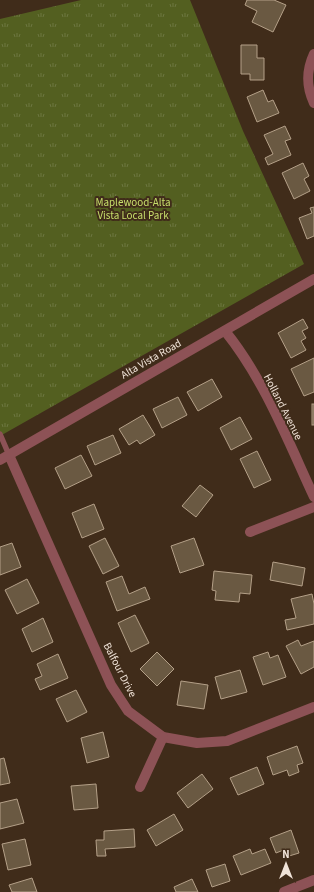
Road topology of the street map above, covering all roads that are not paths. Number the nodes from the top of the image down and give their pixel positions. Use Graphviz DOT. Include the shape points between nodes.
graph roads {
  1 [pos="314,54"];
  2 [pos="314,103"];
  3 [pos="314,279"];
  4 [pos="225,331"];
  5 [pos="0,434"];
  6 [pos="5,457"];
  7 [pos="314,497"];
  8 [pos="314,507"];
  9 [pos="250,532"];
  10 [pos="314,707"];
  11 [pos="163,737"];
  12 [pos="140,787"];
  13 [pos="314,880"];
  14 [pos="284,892"];
  1 -- 2 [label="street" via="309,65 308,79"];
  3 -- 4 [label="street, Alta Vista Road"];
  4 -- 6 [label="street, Alta Vista Road"];
  4 -- 7 [label="street, Holland Avenue" via="241,351 256,378"];
  5 -- 6 [label="lane"];
  6 -- 11 [label="street, Balfour Drive" via="111,685 128,711"];
  8 -- 9 [label="street"];
  10 -- 11 [label="street, Balfour Drive" via="227,741 196,743"];
  11 -- 12 [label="street"];
  13 -- 14 [label="street"];
}
